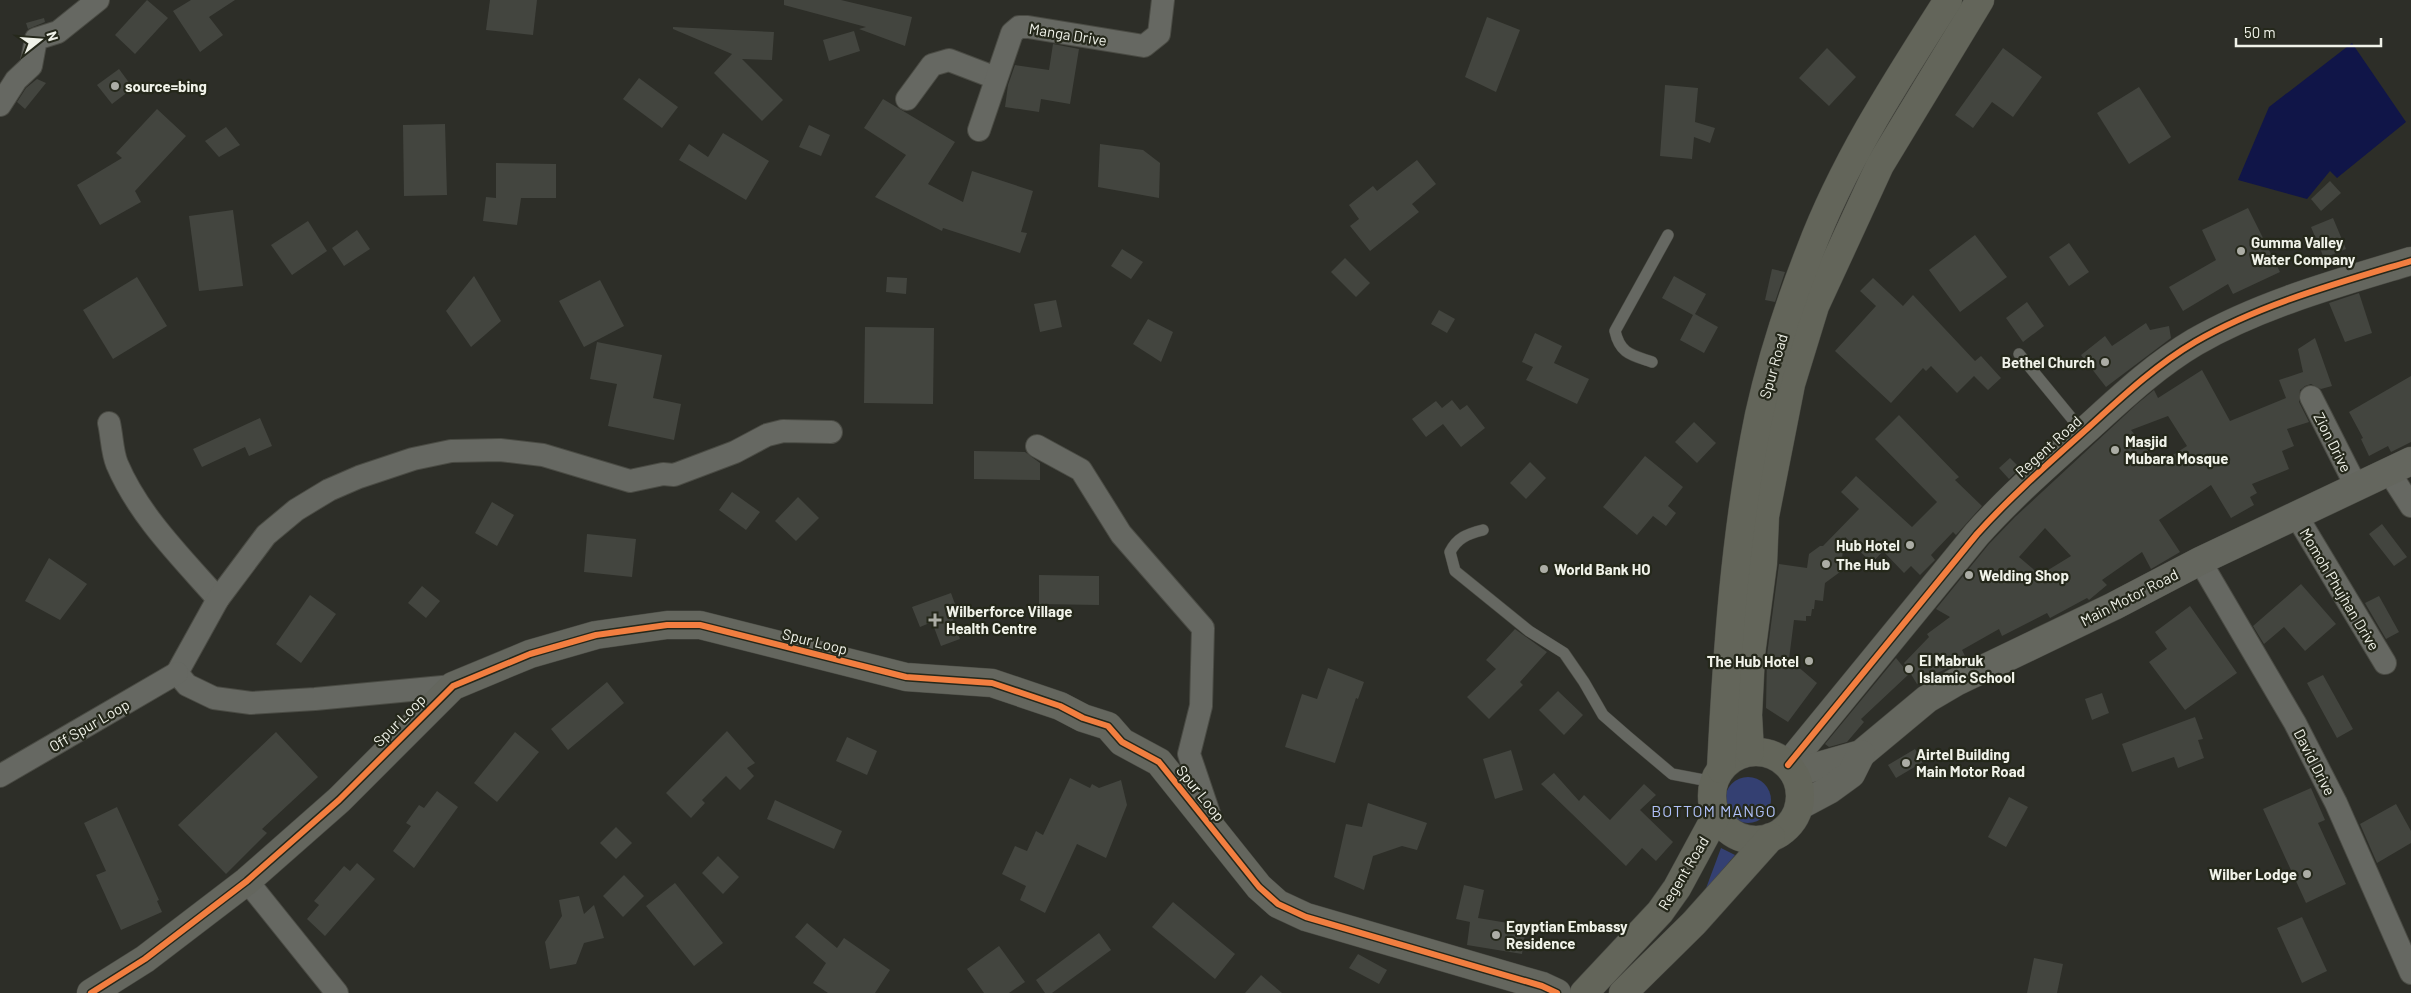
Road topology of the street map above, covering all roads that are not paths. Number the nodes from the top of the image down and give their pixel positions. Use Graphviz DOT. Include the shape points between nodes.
graph roads {
  1 [pos="98,0"];
  2 [pos="1163,0"];
  3 [pos="1948,0"];
  4 [pos="1980,0"];
  5 [pos="996,78"];
  6 [pos="907,99"];
  7 [pos="0,105"];
  8 [pos="979,130"];
  9 [pos="1668,235"];
  10 [pos="2411,261"];
  11 [pos="2019,354"];
  12 [pos="1652,362"];
  13 [pos="2311,397"];
  14 [pos="109,423"];
  15 [pos="831,432"];
  16 [pos="2083,432"];
  17 [pos="1037,446"];
  18 [pos="2400,466"];
  19 [pos="2356,486"];
  20 [pos="2411,506"];
  21 [pos="2296,515"];
  22 [pos="1753,516"];
  23 [pos="1482,530"];
  24 [pos="2200,561"];
  25 [pos="218,599"];
  26 [pos="2385,662"];
  27 [pos="177,673"];
  28 [pos="453,686"];
  29 [pos="1750,752"];
  30 [pos="1861,754"];
  31 [pos="1791,769"];
  32 [pos="1717,775"];
  33 [pos="0,776"];
  34 [pos="1799,806"];
  35 [pos="1716,816"];
  36 [pos="1214,828"];
  37 [pos="1772,837"];
  38 [pos="247,881"];
  39 [pos="2411,973"];
  40 [pos="91,993"];
  41 [pos="337,993"];
  42 [pos="1557,993"];
  43 [pos="1584,993"];
  44 [pos="1623,993"];
  1 -- 7 [label="street" via="58,32 36,39 31,66 16,80"];
  2 -- 5 [label="street, Manga Drive" via="1159,34 1144,46 1019,27 1012,33"];
  3 -- 22 [label="main road, Spur Road" via="1854,154 1810,250 1760,413"];
  4 -- 22 [label="main road, Spur Road" via="1880,165 1815,306"];
  5 -- 6 [label="street" via="949,60 932,65"];
  5 -- 8 [label="street, Manga Drive"];
  9 -- 12 [label="lane" via="1615,331 1618,343 1627,352"];
  10 -- 16 [label="street, Regent Road" via="2271,308 2196,342 2137,383"];
  11 -- 16 [label="lane"];
  13 -- 19 [label="street, Zion Drive"];
  14 -- 25 [label="street" via="116,462 131,492 168,542"];
  15 -- 25 [label="street" via="784,431 767,435 735,452 674,475 662,474 630,481 542,455 500,450 451,451 413,459 351,480 296,510 266,535"];
  16 -- 31 [label="street, Regent Road" via="2009,498 1977,534"];
  17 -- 36 [label="street" via="1081,470 1121,534 1204,628 1201,706 1189,754"];
  18 -- 19 [label="street, Main Motor Road"];
  18 -- 20 [label="street"];
  19 -- 21 [label="street, Main Motor Road"];
  21 -- 24 [label="street, Main Motor Road"];
  21 -- 26 [label="street, Momoh Phujhan Drive"];
  22 -- 29 [label="main road, Spur Road" via="1763,564 1752,654 1748,715"];
  22 -- 32 [label="main road, Spur Road" via="1729,635"];
  23 -- 32 [label="lane" via="1467,534 1455,544 1450,552 1455,571 1529,632 1564,653 1603,715 1672,774"];
  24 -- 30 [label="street, Main Motor Road" via="1956,682 1927,700"];
  24 -- 39 [label="street, David Drive" via="2295,723 2336,803"];
  25 -- 27 [label="street"];
  27 -- 28 [label="street" via="187,684 214,698 252,703"];
  27 -- 33 [label="street, Off Spur Loop"];
  28 -- 36 [label="street, Spur Loop" via="530,654 596,635 667,625 700,625 906,677 992,683 1060,706 1108,726 1122,742 1159,762"];
  28 -- 38 [label="street, Spur Loop" via="339,800"];
  29 -- 31 [label="main road" via="1772,754"];
  29 -- 32 [label="main road" via="1730,760"];
  30 -- 31 [label="street, Main Motor Road"];
  30 -- 34 [label="street, Main Motor Road" via="1850,774"];
  31 -- 34 [label="main road" via="1800,795"];
  32 -- 35 [label="main road" via="1712,793"];
  34 -- 37 [label="main road" via="1785,829"];
  35 -- 37 [label="main road" via="1730,832 1740,837 1750,840"];
  35 -- 43 [label="main road, Regent Road" via="1677,888 1660,912"];
  36 -- 42 [label="street, Spur Loop" via="1259,886 1278,904 1306,917 1412,946"];
  37 -- 44 [label="main road" via="1694,923"];
  38 -- 40 [label="street, Spur Loop" via="145,958"];
  38 -- 41 [label="street"];
}
